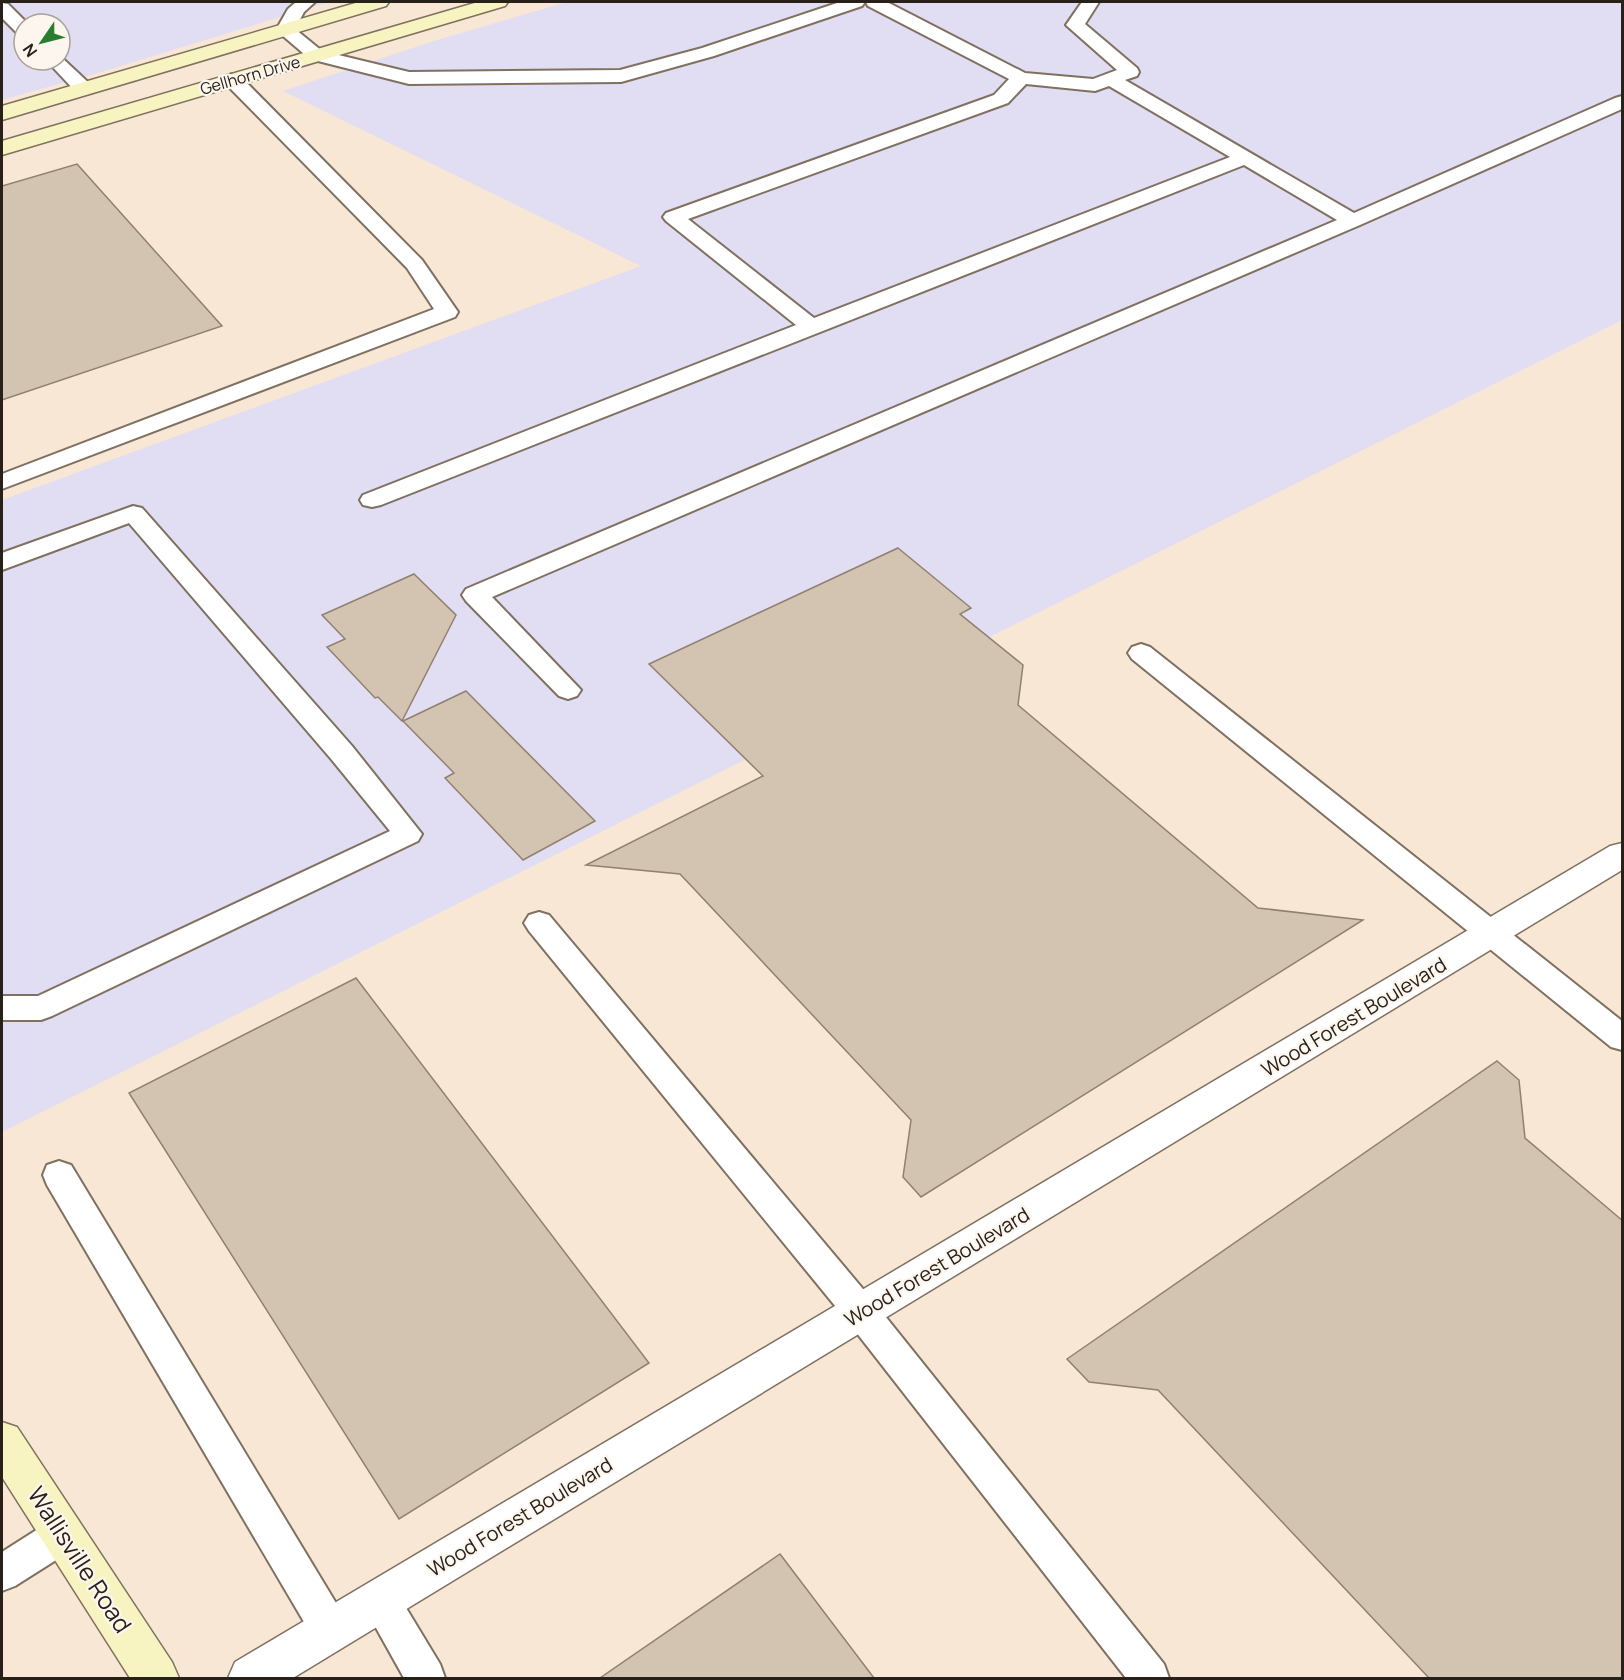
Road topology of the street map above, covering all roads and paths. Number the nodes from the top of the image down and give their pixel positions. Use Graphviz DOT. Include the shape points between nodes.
graph roads {
  1 [pos="306,2"];
  2 [pos="379,2"];
  3 [pos="498,2"];
  4 [pos="856,2"];
  5 [pos="874,2"];
  6 [pos="1091,2"];
  7 [pos="285,30"];
  8 [pos="316,55"];
  9 [pos="67,72"];
  10 [pos="1021,78"];
  11 [pos="1110,79"];
  12 [pos="233,80"];
  13 [pos="84,89"];
  14 [pos="1623,102"];
  15 [pos="2,113"];
  16 [pos="2,148"];
  17 [pos="1245,158"];
  18 [pos="1353,220"];
  19 [pos="811,327"];
  20 [pos="2,482"];
  21 [pos="372,500"];
  22 [pos="2,562"];
  23 [pos="1141,653"];
  24 [pos="568,690"];
  25 [pos="1623,855"];
  26 [pos="539,923"];
  27 [pos="1494,933"];
  28 [pos="2,1008"];
  29 [pos="1623,1038"];
  30 [pos="59,1175"];
  31 [pos="861,1312"];
  32 [pos="2,1441"];
  33 [pos="62,1535"];
  34 [pos="2,1574"];
  35 [pos="380,1601"];
  36 [pos="331,1631"];
  37 [pos="156,1678"];
  38 [pos="251,1678"];
  39 [pos="426,1678"];
  40 [pos="1150,1678"];
  1 -- 7 [label="lane, Gellhorn Drive"];
  2 -- 7 [label="main road, Gellhorn Drive"];
  3 -- 8 [label="main road, Gellhorn Drive"];
  4 -- 8 [label="lane" via="708,52 621,76 409,78"];
  5 -- 10 [label="lane"];
  6 -- 11 [label="lane" via="1075,25 1130,72"];
  7 -- 8 [label="lane"];
  7 -- 13 [label="main road, Gellhorn Drive"];
  8 -- 12 [label="main road, Gellhorn Drive"];
  9 -- 13 [label="lane"];
  10 -- 11 [label="lane" via="1095,85"];
  10 -- 19 [label="lane" via="1001,99 673,217"];
  11 -- 17 [label="lane"];
  12 -- 16 [label="main road, Gellhorn Drive"];
  12 -- 20 [label="lane" via="415,264 447,312"];
  13 -- 15 [label="main road, Gellhorn Drive"];
  14 -- 18 [label="lane"];
  17 -- 18 [label="lane"];
  17 -- 19 [label="lane"];
  18 -- 24 [label="lane" via="475,595"];
  19 -- 21 [label="lane"];
  22 -- 28 [label="lane" via="133,513 408,834 40,1008"];
  23 -- 27 [label="lane"];
  25 -- 27 [label="street, Wood Forest Boulevard"];
  26 -- 31 [label="lane"];
  27 -- 29 [label="lane"];
  27 -- 31 [label="street, Wood Forest Boulevard"];
  30 -- 36 [label="lane"];
  31 -- 35 [label="street, Wood Forest Boulevard"];
  31 -- 40 [label="lane"];
  32 -- 33 [label="main road, Wallisville Road"];
  33 -- 34 [label="lane"];
  33 -- 37 [label="main road, Wallisville Road"];
  35 -- 36 [label="street, Wood Forest Boulevard"];
  35 -- 39 [label="lane"];
  36 -- 38 [label="street, Wood Forest Boulevard"];
}
